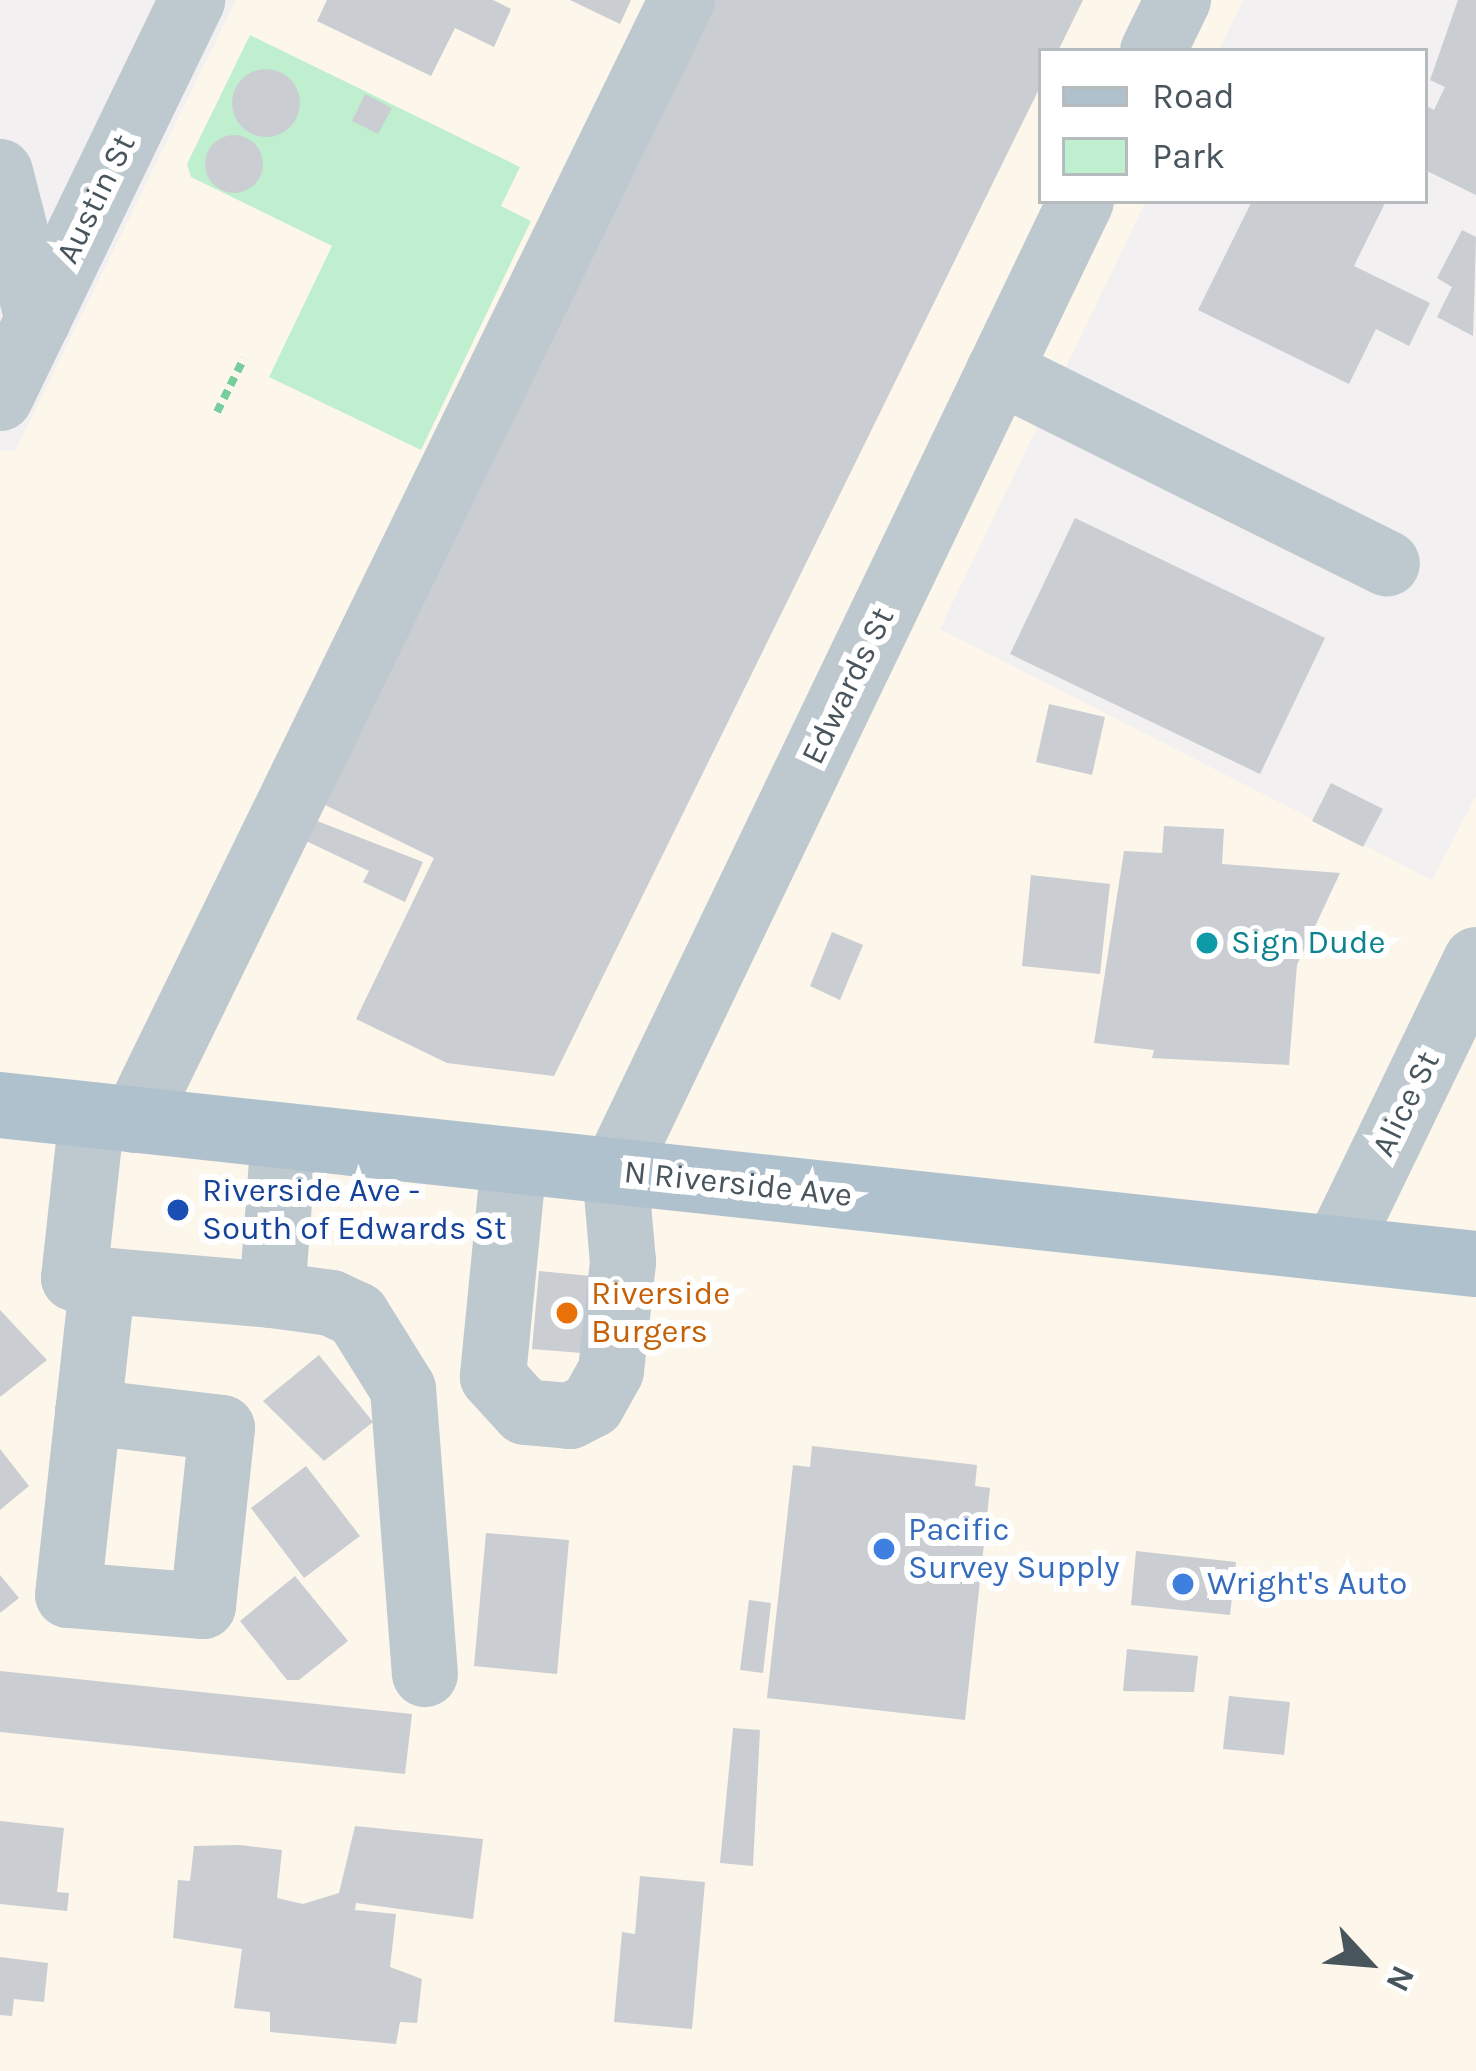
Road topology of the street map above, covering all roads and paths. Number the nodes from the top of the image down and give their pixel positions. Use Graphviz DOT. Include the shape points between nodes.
graph roads {
  1 [pos="192,0"];
  2 [pos="682,0"];
  3 [pos="1178,0"];
  4 [pos="1154,48"];
  5 [pos="0,172"];
  6 [pos="1080,204"];
  7 [pos="38,320"];
  8 [pos="244,358"];
  9 [pos="999,371"];
  10 [pos="0,398"];
  11 [pos="217,412"];
  12 [pos="1387,564"];
  13 [pos="1476,960"];
  14 [pos="0,1105"];
  15 [pos="113,1118"];
  16 [pos="284,1136"];
  17 [pos="514,1161"];
  18 [pos="615,1171"];
  19 [pos="1337,1248"];
  20 [pos="1476,1264"];
  21 [pos="103,1280"];
  22 [pos="272,1295"];
  23 [pos="88,1412"];
  24 [pos="425,1674"];
  1 -- 7 [label="street, Austin St"];
  2 -- 15 [label="street"];
  3 -- 4 [label="street"];
  5 -- 7 [label="street"];
  6 -- 9 [label="street, Edwards St"];
  7 -- 10 [label="street, Austin St"];
  8 -- 11 [label="path"];
  9 -- 12 [label="street"];
  9 -- 18 [label="street, Edwards St"];
  13 -- 19 [label="street, Alice St"];
  14 -- 15 [label="main road, N Riverside Ave"];
  15 -- 16 [label="main road, N Riverside Ave"];
  15 -- 21 [label="street" via="74,1278"];
  16 -- 17 [label="main road, N Riverside Ave"];
  16 -- 22 [label="street"];
  17 -- 18 [label="main road, N Riverside Ave"];
  17 -- 18 [label="street" via="493,1377 507,1400 547,1419 592,1405 611,1371 623,1262"];
  18 -- 19 [label="main road, N Riverside Ave"];
  19 -- 20 [label="main road, N Riverside Ave"];
  21 -- 22 [label="street"];
  21 -- 23 [label="street"];
  22 -- 24 [label="street" via="357,1315 403,1389"];
}
